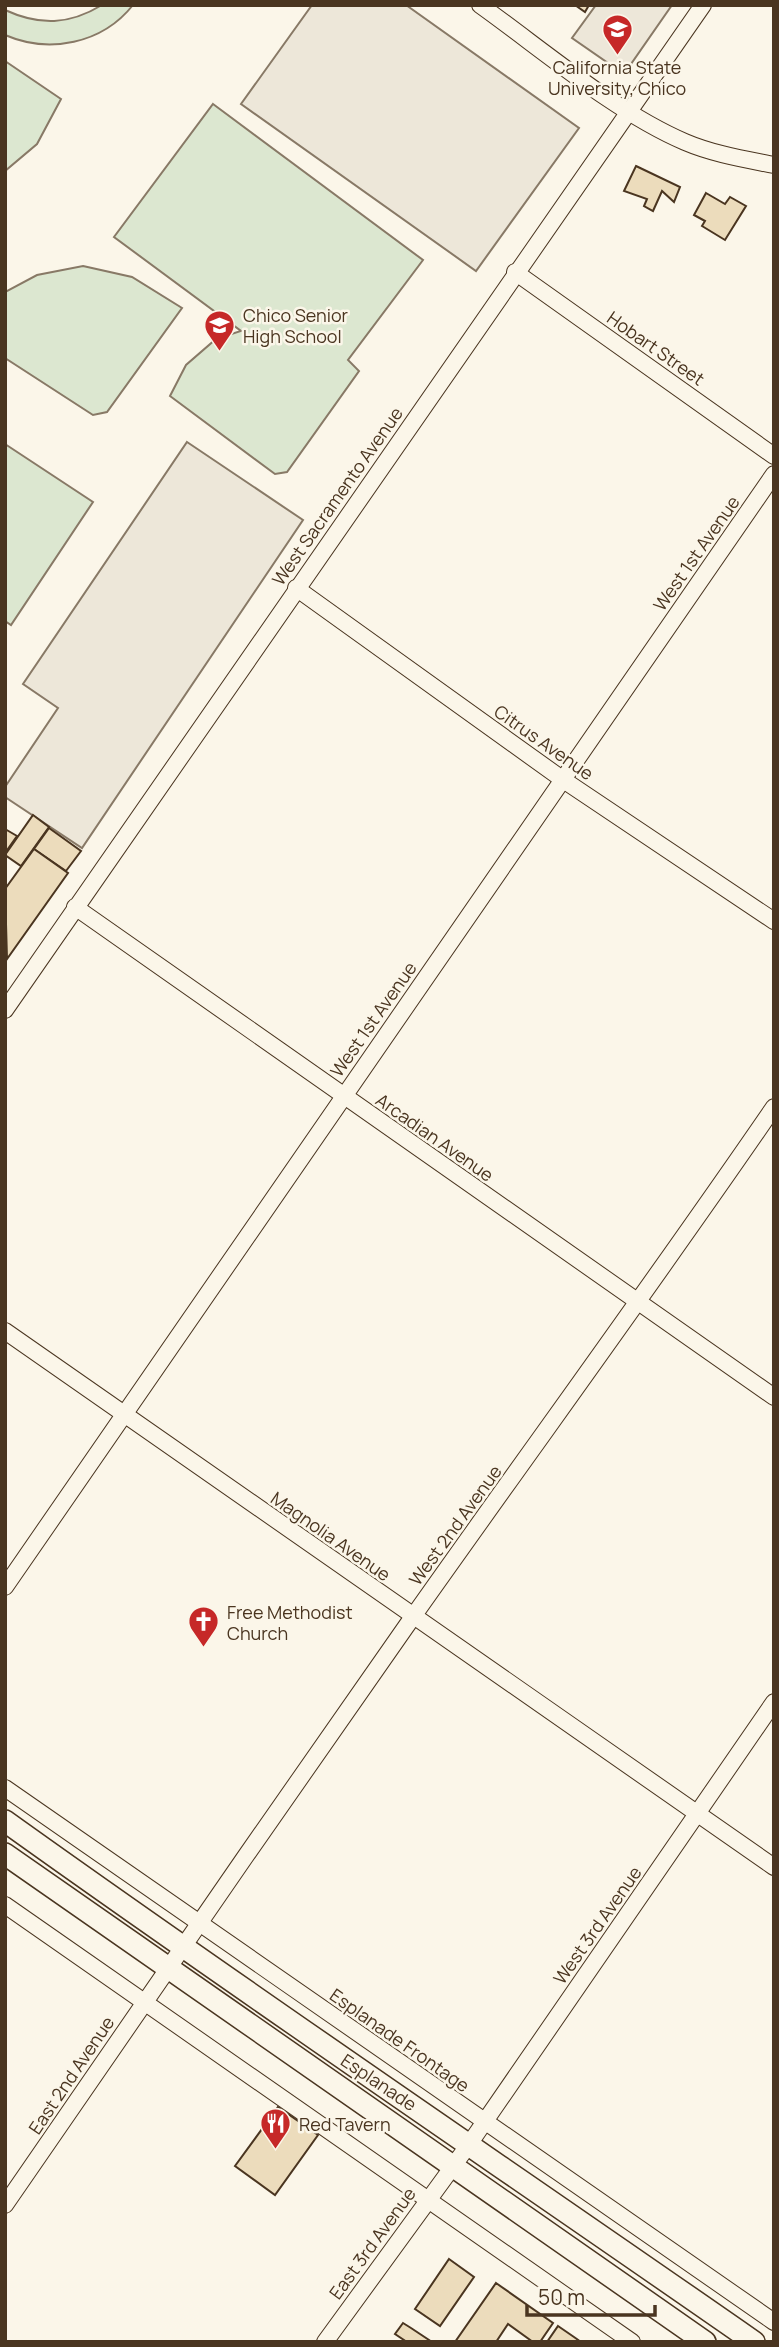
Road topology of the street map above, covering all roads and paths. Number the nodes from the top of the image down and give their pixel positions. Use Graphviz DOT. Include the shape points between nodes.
graph roads {
  1 [pos="480,5"];
  2 [pos="703,5"];
  3 [pos="629,112"];
  4 [pos="774,165"];
  5 [pos="515,272"];
  6 [pos="774,456"];
  7 [pos="774,474"];
  8 [pos="768,493"];
  9 [pos="296,588"];
  10 [pos="562,779"];
  11 [pos="75,907"];
  12 [pos="774,921"];
  13 [pos="5,1010"];
  14 [pos="343,1096"];
  15 [pos="774,1107"];
  16 [pos="639,1303"];
  17 [pos="5,1331"];
  18 [pos="774,1397"];
  19 [pos="124,1414"];
  20 [pos="5,1587"];
  21 [pos="413,1618"];
  22 [pos="774,1702"];
  23 [pos="5,1788"];
  24 [pos="698,1812"];
  25 [pos="5,1821"];
  26 [pos="5,1854"];
  27 [pos="774,1867"];
  28 [pos="5,1905"];
  29 [pos="201,1923"];
  30 [pos="184,1949"];
  31 [pos="170,1967"];
  32 [pos="144,2001"];
  33 [pos="484,2122"];
  34 [pos="470,2143"];
  35 [pos="451,2167"];
  36 [pos="429,2199"];
  37 [pos="5,2205"];
  38 [pos="771,2314"];
  39 [pos="751,2341"];
  40 [pos="325,2342"];
  41 [pos="632,2342"];
  42 [pos="705,2342"];
  1 -- 3 [label="street"];
  2 -- 3 [label="street, West Sacramento Avenue"];
  3 -- 4 [label="street" via="685,142"];
  3 -- 5 [label="street, West Sacramento Avenue"];
  5 -- 6 [label="street, Hobart Street"];
  5 -- 9 [label="street, West Sacramento Avenue"];
  7 -- 8 [label="street, West 1st Avenue"];
  8 -- 10 [label="street, West 1st Avenue"];
  9 -- 10 [label="street, Citrus Avenue"];
  9 -- 11 [label="street, West Sacramento Avenue"];
  10 -- 12 [label="street, Citrus Avenue"];
  10 -- 14 [label="street, West 1st Avenue"];
  11 -- 13 [label="street, West Sacramento Avenue"];
  11 -- 14 [label="street, Arcadian Avenue"];
  14 -- 16 [label="street, Arcadian Avenue"];
  14 -- 19 [label="street, West 1st Avenue"];
  15 -- 16 [label="street, West 2nd Avenue"];
  16 -- 18 [label="street, Arcadian Avenue"];
  16 -- 21 [label="street, West 2nd Avenue"];
  17 -- 19 [label="street, Magnolia Avenue"];
  19 -- 20 [label="street, West 1st Avenue"];
  19 -- 21 [label="street, Magnolia Avenue"];
  21 -- 24 [label="street, Magnolia Avenue"];
  21 -- 29 [label="street, West 2nd Avenue"];
  22 -- 24 [label="street, West 3rd Avenue"];
  23 -- 29 [label="street, Esplanade Frontage"];
  24 -- 27 [label="street, Magnolia Avenue"];
  24 -- 33 [label="street, West 3rd Avenue"];
  25 -- 30 [label="main road, Esplanade"];
  26 -- 31 [label="main road, Esplanade"];
  28 -- 32 [label="street"];
  29 -- 30 [label="street, West 2nd Avenue"];
  29 -- 33 [label="street, Esplanade Frontage"];
  30 -- 31 [label="street, West 2nd Avenue"];
  30 -- 34 [label="main road, Esplanade"];
  31 -- 32 [label="street, East 2nd Avenue"];
  31 -- 35 [label="main road, Esplanade"];
  32 -- 36 [label="street"];
  32 -- 37 [label="street, East 2nd Avenue"];
  33 -- 34 [label="street, West 3rd Avenue"];
  33 -- 38 [label="street, Esplanade Frontage"];
  34 -- 35 [label="street, West 3rd Avenue"];
  34 -- 39 [label="main road, Esplanade"];
  35 -- 36 [label="street, East 3rd Avenue"];
  35 -- 42 [label="main road, Esplanade"];
  36 -- 40 [label="street, East 3rd Avenue"];
  36 -- 41 [label="street"];
  38 -- 39 [label="street"];
}
